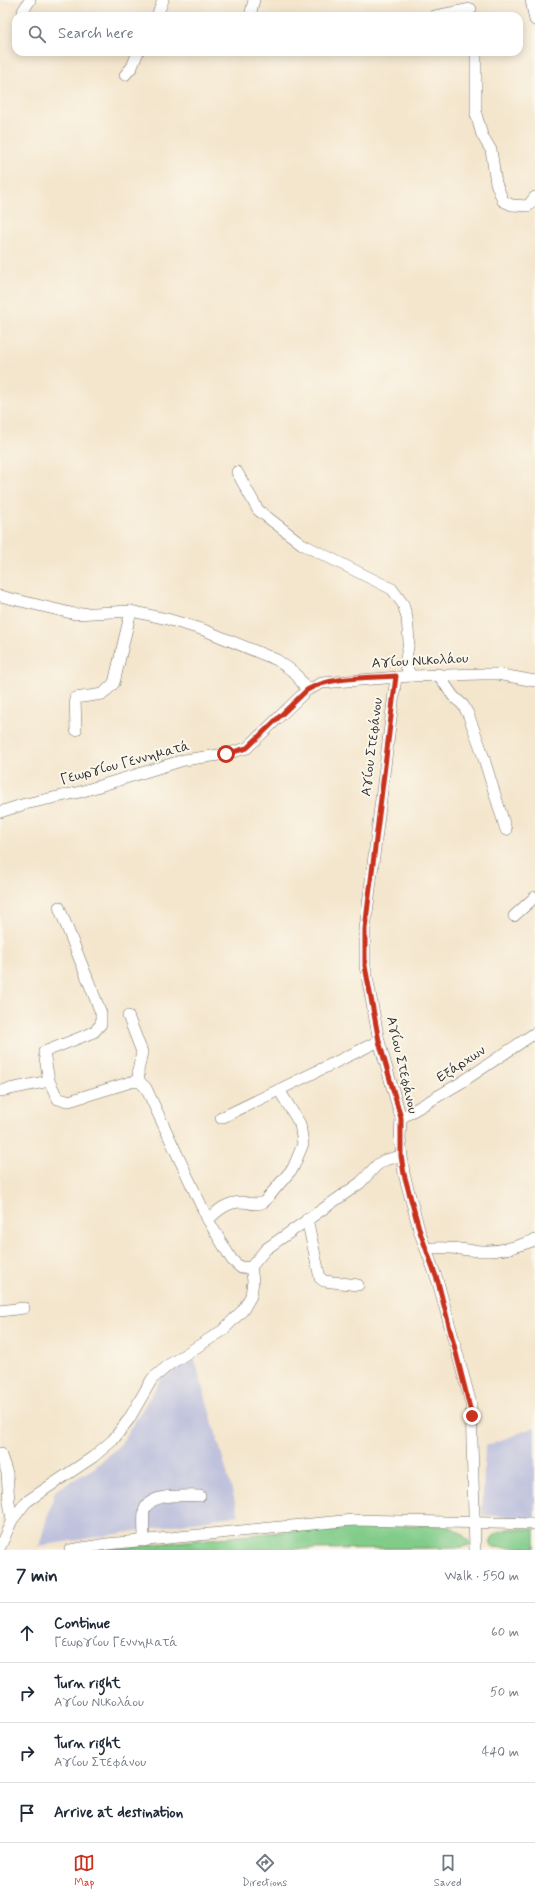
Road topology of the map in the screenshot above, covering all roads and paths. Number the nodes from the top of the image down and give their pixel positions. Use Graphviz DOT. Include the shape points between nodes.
graph roads {
  1 [pos="30,0"];
  2 [pos="163,0"];
  3 [pos="254,0"];
  4 [pos="531,0"];
  5 [pos="471,8"];
  6 [pos="23,11"];
  7 [pos="158,12"];
  8 [pos="251,12"];
  9 [pos="453,12"];
  10 [pos="535,20"];
  11 [pos="136,56"];
  12 [pos="476,56"];
  13 [pos="125,75"];
  14 [pos="535,197"];
  15 [pos="237,472"];
  16 [pos="0,596"];
  17 [pos="131,612"];
  18 [pos="438,674"];
  19 [pos="396,676"];
  20 [pos="411,676"];
  21 [pos="535,681"];
  22 [pos="307,690"];
  23 [pos="76,730"];
  24 [pos="0,812"];
  25 [pos="506,830"];
  26 [pos="535,897"];
  27 [pos="59,907"];
  28 [pos="514,916"];
  29 [pos="128,1016"];
  30 [pos="535,1033"];
  31 [pos="379,1041"];
  32 [pos="50,1081"];
  33 [pos="139,1082"];
  34 [pos="279,1090"];
  35 [pos="0,1091"];
  36 [pos="221,1118"];
  37 [pos="401,1118"];
  38 [pos="401,1156"];
  39 [pos="307,1219"];
  40 [pos="208,1220"];
  41 [pos="535,1240"];
  42 [pos="427,1249"];
  43 [pos="251,1267"];
  44 [pos="358,1285"];
  45 [pos="24,1308"];
  46 [pos="0,1311"];
  47 [pos="0,1453"];
  48 [pos="200,1496"];
  49 [pos="12,1520"];
  50 [pos="475,1524"];
  51 [pos="535,1524"];
  52 [pos="144,1541"];
  53 [pos="0,1547"];
  54 [pos="70,1550"];
  55 [pos="475,1550"];
  1 -- 6 [label="street"];
  2 -- 7 [label="street"];
  3 -- 8 [label="street"];
  4 -- 10 [label="street"];
  5 -- 9 [label="street"];
  11 -- 13 [label="street"];
  12 -- 14 [label="street" via="476,114 482,135 490,150 496,183 503,201 512,205 528,206"];
  15 -- 20 [label="street" via="258,510 302,544 392,589 403,604 407,618 409,641 405,664"];
  16 -- 17 [label="street" via="75,614"];
  17 -- 22 [label="street" via="204,630 278,660 295,673"];
  17 -- 23 [label="street" via="114,683 103,694 74,698"];
  18 -- 20 [label="street, Αγίου Νικολάου"];
  18 -- 21 [label="street, Αγίου Νικολάου" via="497,674"];
  18 -- 25 [label="street" via="468,714"];
  19 -- 20 [label="street, Αγίου Νικολάου"];
  19 -- 22 [label="street, Αγίου Νικολάου" via="322,683"];
  19 -- 31 [label="street, Αγίου Στεφάνου" via="365,929 365,966"];
  22 -- 24 [label="street, Γεωργίου Γεννηματά" via="247,748 184,760 80,792"];
  26 -- 28 [label="street"];
  27 -- 32 [label="street" via="101,1014 101,1024 94,1032 44,1052"];
  29 -- 33 [label="street" via="142,1052 138,1071"];
  30 -- 37 [label="street, Εξάρχων" via="462,1082"];
  31 -- 34 [label="street"];
  31 -- 37 [label="street, Αγίου Στεφάνου"];
  32 -- 33 [label="street" via="58,1099 69,1101 131,1082"];
  32 -- 35 [label="street"];
  33 -- 40 [label="street" via="146,1088"];
  34 -- 36 [label="street"];
  34 -- 40 [label="street" via="300,1124 303,1144 293,1168 264,1202 259,1205 241,1202 226,1205"];
  37 -- 38 [label="street, Αγίου Στεφάνου"];
  38 -- 39 [label="street" via="381,1162 360,1183"];
  38 -- 42 [label="street, Αγίου Στεφάνου" via="414,1212"];
  39 -- 43 [label="street" via="266,1249"];
  39 -- 44 [label="street" via="320,1278 324,1281"];
  40 -- 43 [label="street" via="235,1264 241,1268"];
  41 -- 42 [label="street" via="498,1250"];
  42 -- 50 [label="street, Αγίου Στεφάνου" via="471,1404"];
  43 -- 49 [label="street" via="251,1296 244,1310 222,1331 157,1374 113,1440 93,1457 26,1502"];
  45 -- 46 [label="street"];
  47 -- 49 [label="street" via="7,1473"];
  48 -- 52 [label="street" via="168,1495 150,1503 144,1510"];
  49 -- 53 [label="street"];
  50 -- 51 [label="street"];
  50 -- 52 [label="street" via="353,1520"];
  50 -- 55 [label="street, Αγίου Στεφάνου"];
  52 -- 54 [label="street"];
}
